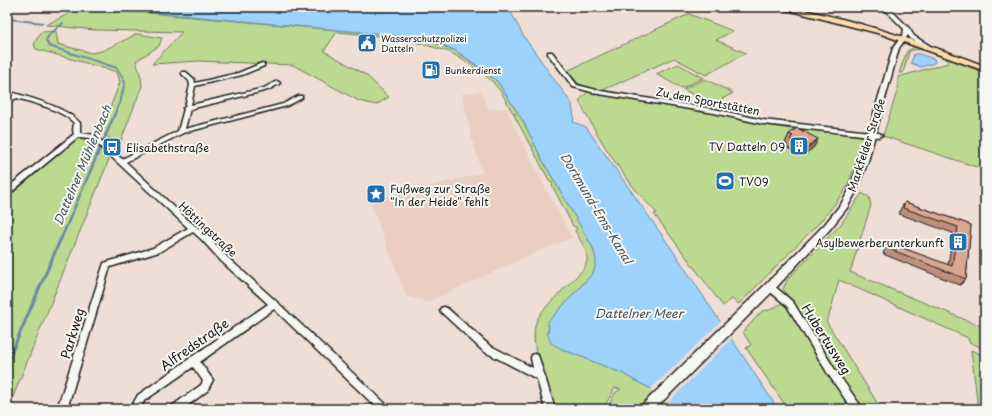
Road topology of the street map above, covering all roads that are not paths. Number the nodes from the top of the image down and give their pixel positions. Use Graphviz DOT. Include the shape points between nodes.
graph roads {
  1 [pos="779,7"];
  2 [pos="885,7"];
  3 [pos="907,29"];
  4 [pos="902,39"];
  5 [pos="932,49"];
  6 [pos="550,53"];
  7 [pos="262,65"];
  8 [pos="985,69"];
  9 [pos="184,73"];
  10 [pos="277,83"];
  11 [pos="193,85"];
  12 [pos="7,93"];
  13 [pos="16,96"];
  14 [pos="300,97"];
  15 [pos="7,101"];
  16 [pos="186,108"];
  17 [pos="182,132"];
  18 [pos="875,134"];
  19 [pos="77,136"];
  20 [pos="121,162"];
  21 [pos="7,192"];
  22 [pos="193,229"];
  23 [pos="770,287"];
  24 [pos="274,304"];
  25 [pos="444,310"];
  26 [pos="535,358"];
  27 [pos="194,360"];
  28 [pos="540,376"];
  29 [pos="650,405"];
  30 [pos="62,409"];
  31 [pos="135,409"];
  32 [pos="175,409"];
  33 [pos="385,409"];
  34 [pos="550,409"];
  35 [pos="858,409"];
  1 -- 4 [label="main road"];
  2 -- 3 [label="street"];
  3 -- 4 [label="street, Markfelder Straße"];
  3 -- 5 [label="street" via="912,36"];
  4 -- 5 [label="main road"];
  4 -- 18 [label="street, Markfelder Straße" via="896,48"];
  5 -- 8 [label="main road"];
  6 -- 18 [label="street, Zu den Sportstätten" via="575,86 601,93 714,111 763,122"];
  7 -- 11 [label="street" via="240,74"];
  9 -- 11 [label="street" via="192,80"];
  10 -- 16 [label="street" via="266,89"];
  11 -- 16 [label="street"];
  12 -- 13 [label="street"];
  13 -- 15 [label="street"];
  13 -- 19 [label="street" via="61,111 73,118 77,123"];
  14 -- 17 [label="street" via="285,105"];
  16 -- 17 [label="street"];
  17 -- 20 [label="street"];
  18 -- 23 [label="street, Markfelder Straße" via="844,206"];
  19 -- 20 [label="street, Höttingstraße" via="92,136"];
  19 -- 21 [label="street"];
  20 -- 22 [label="street, Höttingstraße"];
  22 -- 24 [label="street, Höttingstraße"];
  22 -- 30 [label="street, Parkweg" via="156,250 107,265"];
  23 -- 29 [label="street, Markfelder Straße"];
  23 -- 35 [label="street, Hubertusweg" via="790,304 831,371"];
  24 -- 27 [label="street, Alfredstraße"];
  24 -- 33 [label="street, Höttingstraße"];
  25 -- 28 [label="street" via="486,348"];
  26 -- 28 [label="street"];
  27 -- 31 [label="street, Alfredstraße" via="141,398"];
  27 -- 32 [label="street" via="208,380 204,388"];
  28 -- 34 [label="street"];
}
